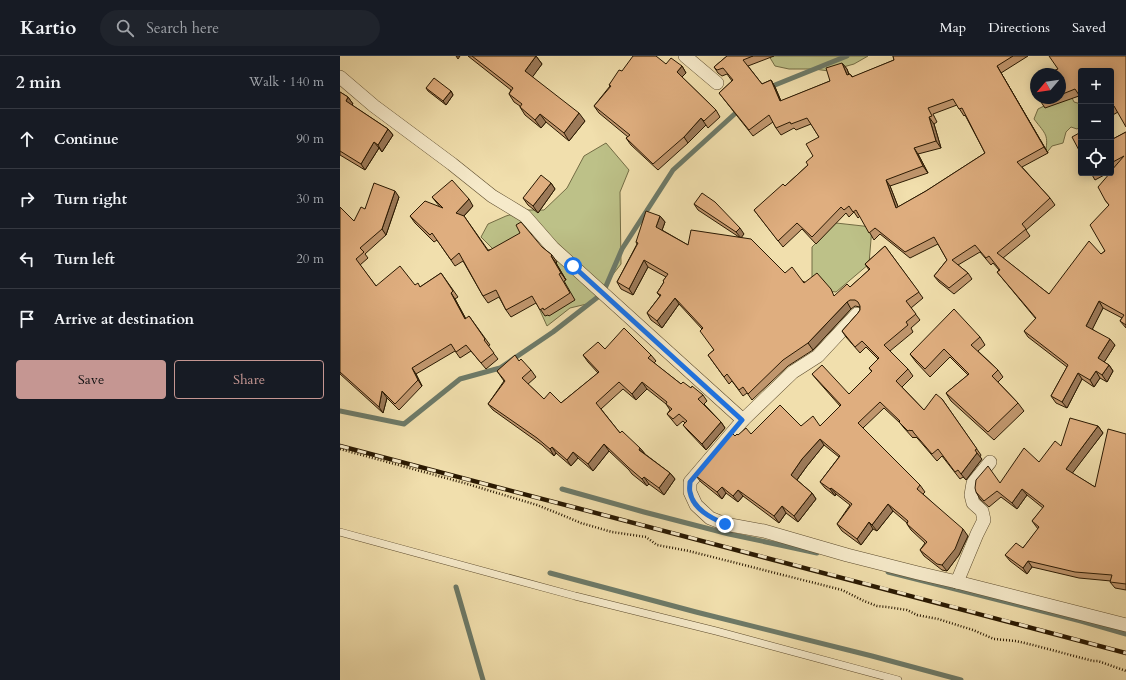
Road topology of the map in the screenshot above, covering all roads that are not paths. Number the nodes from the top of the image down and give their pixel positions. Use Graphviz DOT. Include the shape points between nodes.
graph roads {
  1 [pos="685,56"];
  2 [pos="340,77"];
  3 [pos="717,83"];
  4 [pos="857,314"];
  5 [pos="742,420"];
  6 [pos="990,462"];
  7 [pos="340,532"];
  8 [pos="957,582"];
  9 [pos="1126,625"];
  10 [pos="898,680"];
  1 -- 3 [label="street"];
  2 -- 5 [label="street" via="492,196 525,216 553,248"];
  4 -- 5 [label="street" via="818,356 793,372"];
  5 -- 8 [label="street" via="690,482 690,492 696,505 710,518 725,524 764,531"];
  6 -- 8 [label="street" via="973,483 973,503 982,511 984,520"];
  7 -- 10 [label="lane"];
  8 -- 9 [label="street"];
}
